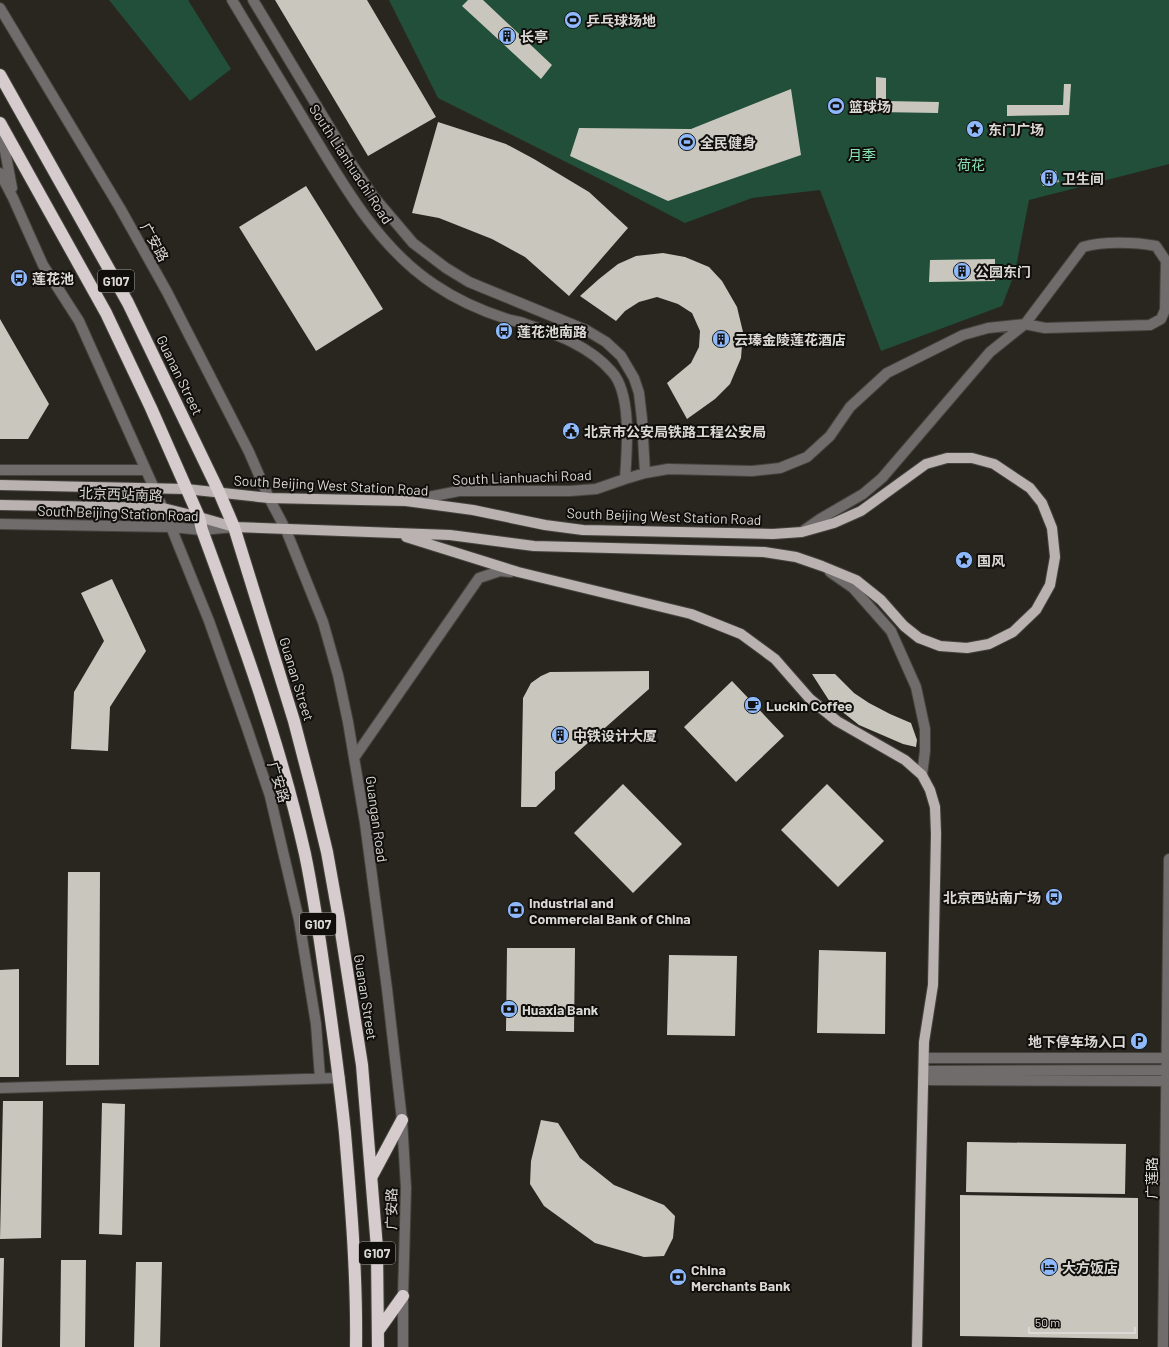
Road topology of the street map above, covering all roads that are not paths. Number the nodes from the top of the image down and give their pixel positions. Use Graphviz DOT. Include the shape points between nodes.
graph roads {
  1 [pos="232,0"];
  2 [pos="253,0"];
  3 [pos="0,8"];
  4 [pos="0,75"];
  5 [pos="0,123"];
  6 [pos="0,173"];
  7 [pos="13,198"];
  8 [pos="1025,324"];
  9 [pos="0,470"];
  10 [pos="146,470"];
  11 [pos="645,473"];
  12 [pos="625,479"];
  13 [pos="0,485"];
  14 [pos="154,488"];
  15 [pos="186,489"];
  16 [pos="219,492"];
  17 [pos="270,498"];
  18 [pos="406,501"];
  19 [pos="0,505"];
  20 [pos="163,508"];
  21 [pos="199,516"];
  22 [pos="0,524"];
  23 [pos="171,527"];
  24 [pos="234,527"];
  25 [pos="202,530"];
  26 [pos="286,530"];
  27 [pos="802,532"];
  28 [pos="391,533"];
  29 [pos="822,566"];
  30 [pos="518,572"];
  31 [pos="354,758"];
  32 [pos="922,775"];
  33 [pos="1169,859"];
  34 [pos="924,1058"];
  35 [pos="1166,1058"];
  36 [pos="1166,1070"];
  37 [pos="923,1076"];
  38 [pos="320,1078"];
  39 [pos="340,1078"];
  40 [pos="1166,1080"];
  41 [pos="0,1088"];
  42 [pos="402,1120"];
  43 [pos="372,1176"];
  44 [pos="403,1296"];
  45 [pos="378,1330"];
  46 [pos="356,1347"];
  47 [pos="378,1347"];
  48 [pos="403,1347"];
  49 [pos="917,1347"];
  50 [pos="1163,1347"];
  1 -- 12 [label="street, South Lianhuachi Road" via="345,186 370,222 398,255 434,285 468,304 579,345 594,354 614,374 624,402 628,441"];
  2 -- 11 [label="street, South Lianhuachi Road" via="353,166 382,209 413,243 469,282 586,330 606,342 621,356 632,373 639,393"];
  3 -- 17 [label="street, 广安路" via="141,245 249,452"];
  4 -- 16 [label="highway, Guanan Street / G107" via="128,302"];
  5 -- 7 [label="street"];
  5 -- 15 [label="highway, G107" via="106,313"];
  6 -- 7 [label="street"];
  7 -- 10 [label="street" via="43,265 79,321"];
  8 -- 8 [label="street" via="1045,328 1150,325 1161,319 1165,310 1166,261 1156,246 1145,244 1095,244 1083,247"];
  8 -- 11 [label="street" via="988,328 963,335 887,373 850,407 830,436 807,457 780,468 752,471 668,469"];
  8 -- 27 [label="street" via="990,352 882,478 863,494"];
  9 -- 10 [label="street"];
  10 -- 14 [label="street"];
  11 -- 12 [label="street"];
  12 -- 18 [label="street, South Lianhuachi Road" via="596,489 459,490"];
  13 -- 14 [label="main road, South Beijing West Station Road"];
  14 -- 15 [label="main road, South Beijing West Station Road"];
  14 -- 20 [label="street, 广安路"];
  15 -- 16 [label="main road, South Beijing West Station Road"];
  15 -- 21 [label="highway, G107"];
  16 -- 17 [label="main road, South Beijing West Station Road"];
  16 -- 24 [label="highway, Guanan Street / G107"];
  17 -- 18 [label="main road, South Beijing West Station Road"];
  17 -- 26 [label="street, 广安路"];
  18 -- 27 [label="main road, South Beijing West Station Road" via="583,530 773,534"];
  19 -- 20 [label="main road, 北京西站南路"];
  20 -- 21 [label="main road, 北京西站南路"];
  20 -- 23 [label="street, 广安路"];
  21 -- 24 [label="main road, 北京西站南路"];
  21 -- 25 [label="highway, G107"];
  22 -- 23 [label="street, South Beijing Station Road"];
  23 -- 25 [label="street, South Beijing Station Road"];
  23 -- 38 [label="street, 广安路" via="209,621 270,796 299,920 316,1024"];
  24 -- 25 [label="street, South Beijing Station Road"];
  24 -- 26 [label="main road, 北京西站南路"];
  24 -- 43 [label="highway, Guanan Street / G107" via="294,721 327,852 362,1065"];
  25 -- 39 [label="highway, G107" via="242,638 285,775 303,847 319,929"];
  26 -- 28 [label="main road"];
  26 -- 31 [label="street, Guangan Road" via="325,630 338,675"];
  27 -- 29 [label="main road, South Beijing West Station Road" via="834,523 861,511 926,464 947,458 972,458 994,464 1030,488 1042,503 1052,528 1055,558 1050,585 1036,610 1013,632 989,644 967,648 940,646 919,638 904,626 881,600 856,580"];
  28 -- 29 [label="main road" via="450,535 534,546 764,552 796,557"];
  28 -- 30 [label="main road"];
  29 -- 32 [label="street" via="853,588 891,631 916,687 925,729"];
  30 -- 31 [label="street" via="500,571 479,578"];
  30 -- 32 [label="main road" via="691,614 741,634 776,659 810,699 837,721 905,760"];
  31 -- 42 [label="street, Guangan Road" via="387,988"];
  32 -- 34 [label="main road" via="935,807 936,834 933,985"];
  33 -- 35 [label="street, 广莲路"];
  34 -- 35 [label="street"];
  34 -- 37 [label="main road"];
  35 -- 36 [label="street, 广莲路"];
  36 -- 37 [label="street"];
  36 -- 40 [label="street, 广莲路"];
  37 -- 40 [label="street"];
  37 -- 49 [label="main road"];
  38 -- 39 [label="street"];
  38 -- 41 [label="street"];
  39 -- 46 [label="highway, G107" via="349,1184"];
  40 -- 50 [label="street, 广莲路"];
  42 -- 43 [label="highway"];
  42 -- 44 [label="street, 广安路" via="406,1188"];
  43 -- 45 [label="highway, Guanan Street / G107" via="377,1248"];
  44 -- 45 [label="highway"];
  44 -- 48 [label="street, 广安路"];
  45 -- 47 [label="highway, Guanan Street / G107"];
}
